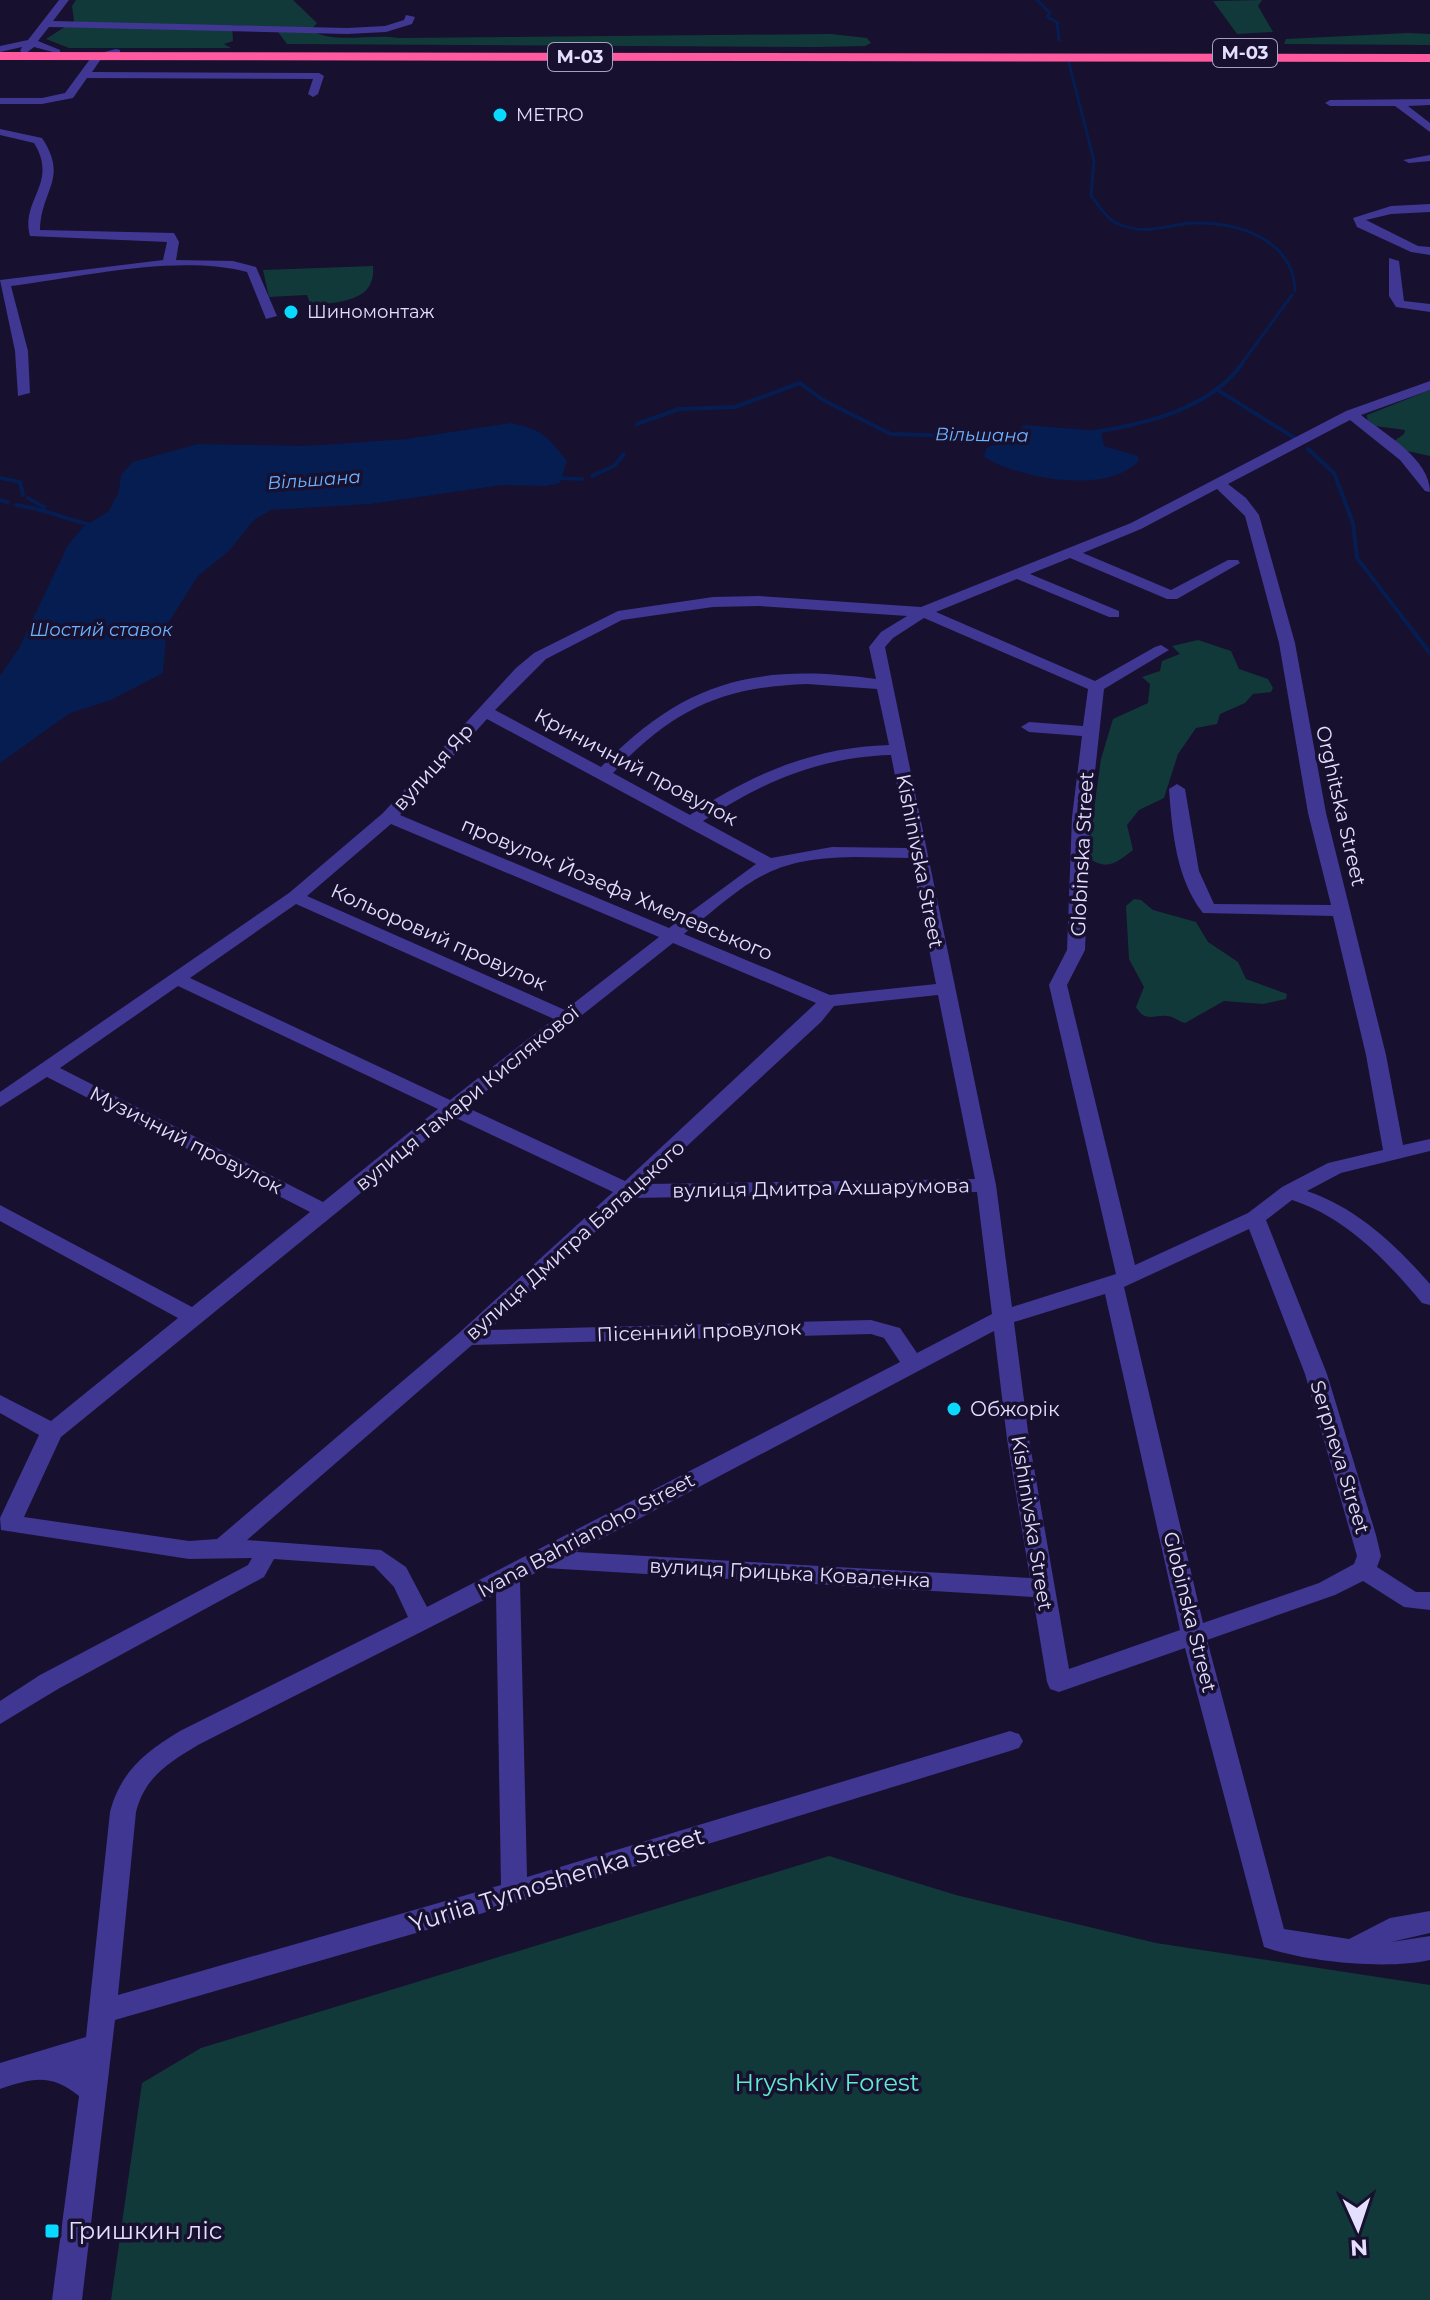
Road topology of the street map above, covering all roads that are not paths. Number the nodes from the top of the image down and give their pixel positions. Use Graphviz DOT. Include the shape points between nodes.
graph roads {
  1 [pos="64,0"];
  2 [pos="410,17"];
  3 [pos="44,24"];
  4 [pos="28,47"];
  5 [pos="83,52"];
  6 [pos="116,52"];
  7 [pos="0,53"];
  8 [pos="55,55"];
  9 [pos="1430,56"];
  10 [pos="91,66"];
  11 [pos="313,94"];
  12 [pos="0,101"];
  13 [pos="1397,102"];
  14 [pos="1430,102"];
  15 [pos="1330,103"];
  16 [pos="1430,129"];
  17 [pos="0,132"];
  18 [pos="1430,158"];
  19 [pos="1409,160"];
  20 [pos="1430,208"];
  21 [pos="1430,251"];
  22 [pos="1393,261"];
  23 [pos="169,263"];
  24 [pos="2,284"];
  25 [pos="1430,308"];
  26 [pos="271,316"];
  27 [pos="1430,385"];
  28 [pos="23,393"];
  29 [pos="1351,414"];
  30 [pos="1405,457"];
  31 [pos="1430,460"];
  32 [pos="1219,484"];
  33 [pos="1430,488"];
  34 [pos="1069,552"];
  35 [pos="1233,563"];
  36 [pos="1014,573"];
  37 [pos="923,612"];
  38 [pos="1114,614"];
  39 [pos="1161,650"];
  40 [pos="885,685"];
  41 [pos="1096,687"];
  42 [pos="484,711"];
  43 [pos="1029,727"];
  44 [pos="1091,732"];
  45 [pos="898,750"];
  46 [pos="603,774"];
  47 [pos="1177,789"];
  48 [pos="389,817"];
  49 [pos="691,822"];
  50 [pos="917,853"];
  51 [pos="768,863"];
  52 [pos="295,897"];
  53 [pos="1342,911"];
  54 [pos="668,937"];
  55 [pos="175,978"];
  56 [pos="945,989"];
  57 [pos="828,1001"];
  58 [pos="566,1017"];
  59 [pos="46,1069"];
  60 [pos="0,1101"];
  61 [pos="452,1108"];
  62 [pos="1430,1145"];
  63 [pos="1394,1153"];
  64 [pos="986,1185"];
  65 [pos="629,1191"];
  66 [pos="1289,1192"];
  67 [pos="0,1212"];
  68 [pos="326,1212"];
  69 [pos="1255,1218"];
  70 [pos="1120,1280"];
  71 [pos="1430,1298"];
  72 [pos="191,1316"];
  73 [pos="1001,1318"];
  74 [pos="467,1338"];
  75 [pos="913,1364"];
  76 [pos="0,1403"];
  77 [pos="52,1432"];
  78 [pos="223,1547"];
  79 [pos="268,1549"];
  80 [pos="540,1559"];
  81 [pos="1364,1570"];
  82 [pos="508,1577"];
  83 [pos="1040,1588"];
  84 [pos="1430,1601"];
  85 [pos="421,1619"];
  86 [pos="1194,1637"];
  87 [pos="0,1714"];
  88 [pos="1010,1741"];
  89 [pos="514,1891"];
  90 [pos="1430,1922"];
  91 [pos="1430,1948"];
  92 [pos="1356,1949"];
  93 [pos="103,2011"];
  94 [pos="99,2045"];
  95 [pos="32,2066"];
  96 [pos="0,2076"];
  97 [pos="94,2091"];
  98 [pos="67,2300"];
  1 -- 3 [label="street"];
  2 -- 3 [label="street" via="386,29 332,31"];
  3 -- 4 [label="street"];
  4 -- 7 [label="highway, М-03"];
  4 -- 8 [label="highway, М-03"];
  5 -- 6 [label="highway, М-03"];
  5 -- 8 [label="highway, М-03"];
  5 -- 10 [label="street"];
  6 -- 9 [label="highway, М-03"];
  6 -- 10 [label="street"];
  7 -- 8 [label="highway, М-03"];
  8 -- 10 [label="highway, М-03"];
  9 -- 10 [label="highway, М-03" via="138,57"];
  10 -- 11 [label="street" via="319,76"];
  10 -- 12 [label="street" via="69,96"];
  13 -- 14 [label="street"];
  13 -- 15 [label="street"];
  13 -- 16 [label="street"];
  17 -- 23 [label="street" via="38,140 50,162 34,233 170,236"];
  18 -- 19 [label="street"];
  20 -- 21 [label="street" via="1359,218 1361,224"];
  22 -- 25 [label="street" via="1400,304"];
  23 -- 24 [label="street"];
  23 -- 26 [label="street" via="252,270"];
  24 -- 28 [label="street" via="25,366"];
  27 -- 29 [label="street, Kishinivska Street"];
  29 -- 30 [label="street"];
  29 -- 32 [label="street, Kishinivska Street"];
  30 -- 31 [label="street"];
  30 -- 33 [label="street"];
  32 -- 34 [label="street, Kishinivska Street"];
  32 -- 53 [label="street, Orghitska Street" via="1252,515 1287,643 1317,813"];
  34 -- 35 [label="street" via="1172,596"];
  34 -- 36 [label="street, Kishinivska Street"];
  36 -- 37 [label="street, Kishinivska Street"];
  36 -- 38 [label="street"];
  37 -- 40 [label="street, Kishinivska Street" via="877,647"];
  37 -- 41 [label="street"];
  37 -- 42 [label="street, вулиця Яр" via="759,601 618,616 540,656"];
  39 -- 41 [label="street"];
  40 -- 45 [label="street, Kishinivska Street"];
  40 -- 46 [label="street" via="797,681 720,690 658,722"];
  41 -- 44 [label="street, Globinska Street"];
  42 -- 46 [label="street, Криничний провулок"];
  42 -- 48 [label="street, вулиця Яр"];
  43 -- 44 [label="street"];
  44 -- 70 [label="street, Globinska Street" via="1081,817 1076,950 1058,985"];
  45 -- 49 [label="street" via="853,751 802,761 755,781"];
  45 -- 50 [label="street, Kishinivska Street"];
  46 -- 49 [label="street, Криничний провулок"];
  47 -- 53 [label="street" via="1189,858 1200,898 1209,909"];
  48 -- 52 [label="street, вулиця Яр"];
  48 -- 54 [label="street, провулок Йозефа Хмелевського"];
  49 -- 51 [label="street, Криничний провулок"];
  50 -- 51 [label="street, вулиця Тамари Кислякової" via="806,855"];
  50 -- 56 [label="street, Kishinivska Street"];
  51 -- 54 [label="street, вулиця Тамари Кислякової"];
  52 -- 55 [label="street, вулиця Яр"];
  52 -- 58 [label="street, Кольоровий провулок"];
  53 -- 63 [label="street, Orghitska Street"];
  54 -- 57 [label="street, провулок Йозефа Хмелевського"];
  54 -- 58 [label="street, вулиця Тамари Кислякової"];
  55 -- 59 [label="street, вулиця Яр"];
  55 -- 61 [label="street, вулиця Дмитра Ахшарумова"];
  56 -- 57 [label="street"];
  56 -- 64 [label="street, Kishinivska Street"];
  57 -- 65 [label="street, вулиця Дмитра Балацького"];
  58 -- 61 [label="street, вулиця Тамари Кислякової"];
  59 -- 60 [label="street, вулиця Яр"];
  59 -- 68 [label="street, Музичний провулок"];
  61 -- 65 [label="street, вулиця Дмитра Ахшарумова"];
  61 -- 68 [label="street, вулиця Тамари Кислякової"];
  62 -- 63 [label="street, Ivana Bahrianoho Street"];
  63 -- 66 [label="street, Ivana Bahrianoho Street" via="1335,1168"];
  64 -- 65 [label="street, вулиця Дмитра Ахшарумова"];
  64 -- 73 [label="street, Kishinivska Street"];
  65 -- 74 [label="street, вулиця Дмитра Балацького"];
  66 -- 69 [label="street, Ivana Bahrianoho Street"];
  66 -- 71 [label="street" via="1312,1198 1364,1230"];
  67 -- 72 [label="street"];
  68 -- 72 [label="street, вулиця Тамари Кислякової"];
  69 -- 70 [label="street, Ivana Bahrianoho Street"];
  69 -- 81 [label="street, Serpneva Street" via="1316,1374 1364,1535 1369,1556"];
  70 -- 73 [label="street, Ivana Bahrianoho Street"];
  70 -- 86 [label="street, Globinska Street"];
  72 -- 77 [label="street, вулиця Тамари Кислякової"];
  73 -- 75 [label="street, Ivana Bahrianoho Street"];
  73 -- 83 [label="street, Kishinivska Street"];
  74 -- 75 [label="street, Пісенний провулок" via="871,1327 892,1333"];
  74 -- 78 [label="street, вулиця Дмитра Балацького"];
  75 -- 80 [label="street, Ivana Bahrianoho Street"];
  76 -- 77 [label="street"];
  77 -- 78 [label="street" via="9,1524 189,1550"];
  78 -- 79 [label="street"];
  79 -- 85 [label="street" via="388,1560"];
  79 -- 87 [label="street" via="256,1571"];
  80 -- 82 [label="street, Ivana Bahrianoho Street"];
  80 -- 83 [label="street, вулиця Грицька Коваленка"];
  81 -- 84 [label="street" via="1412,1601"];
  81 -- 86 [label="street" via="1327,1589"];
  82 -- 85 [label="street, Ivana Bahrianoho Street"];
  82 -- 89 [label="street"];
  83 -- 86 [label="street, Kishinivska Street" via="1059,1682"];
  85 -- 93 [label="street, Ivana Bahrianoho Street" via="189,1738 134,1777 123,1812"];
  86 -- 92 [label="street, Globinska Street" via="1273,1939"];
  88 -- 89 [label="street, Yuriia Tymoshenka Street"];
  89 -- 93 [label="street, Yuriia Tymoshenka Street"];
  90 -- 92 [label="street" via="1390,1929"];
  91 -- 92 [label="street" via="1383,1955"];
  93 -- 94 [label="street, Ivana Bahrianoho Street"];
  94 -- 95 [label="street"];
  94 -- 97 [label="street, Ivana Bahrianoho Street"];
  95 -- 96 [label="street"];
  95 -- 97 [label="street" via="56,2067"];
  97 -- 98 [label="street, Ivana Bahrianoho Street"];
}
